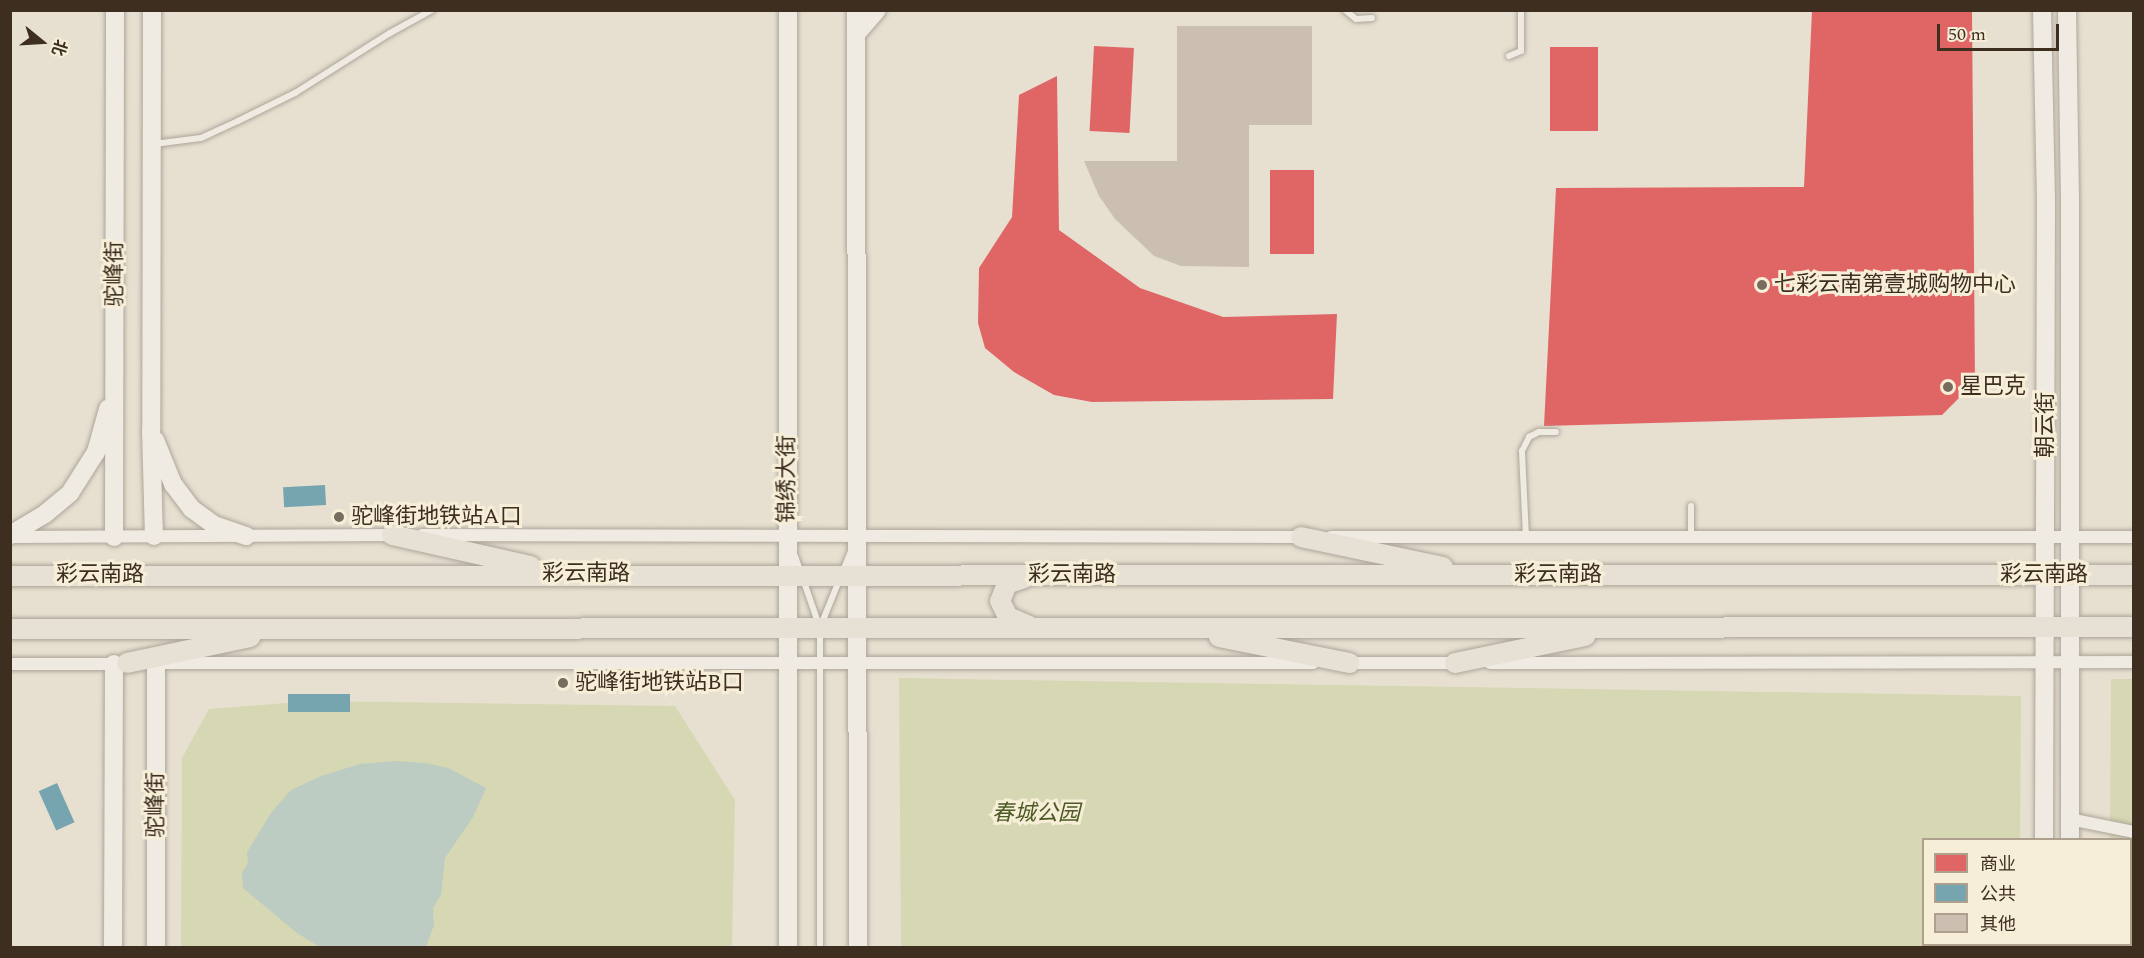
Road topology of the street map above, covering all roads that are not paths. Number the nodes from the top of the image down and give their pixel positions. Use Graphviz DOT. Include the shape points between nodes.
graph roads {
  1 [pos="115,10"];
  2 [pos="152,10"];
  3 [pos="432,10"];
  4 [pos="788,10"];
  5 [pos="856,10"];
  6 [pos="877,10"];
  7 [pos="1345,10"];
  8 [pos="1521,10"];
  9 [pos="2042,10"];
  10 [pos="2067,10"];
  11 [pos="1372,18"];
  12 [pos="856,34"];
  13 [pos="1509,56"];
  14 [pos="153,144"];
  15 [pos="114,387"];
  16 [pos="151,430"];
  17 [pos="1556,432"];
  18 [pos="1691,506"];
  19 [pos="392,535"];
  20 [pos="10,536"];
  21 [pos="154,536"];
  22 [pos="246,536"];
  23 [pos="787,536"];
  24 [pos="857,536"];
  25 [pos="1691,536"];
  26 [pos="114,537"];
  27 [pos="1300,537"];
  28 [pos="1526,537"];
  29 [pos="2045,537"];
  30 [pos="2070,537"];
  31 [pos="2133,537"];
  32 [pos="566,574"];
  33 [pos="794,575"];
  34 [pos="849,575"];
  35 [pos="1036,575"];
  36 [pos="1481,575"];
  37 [pos="2044,575"];
  38 [pos="2069,575"];
  39 [pos="2133,575"];
  40 [pos="10,576"];
  41 [pos="1626,627"];
  42 [pos="2043,627"];
  43 [pos="2069,627"];
  44 [pos="2133,627"];
  45 [pos="10,628"];
  46 [pos="289,628"];
  47 [pos="788,628"];
  48 [pos="820,628"];
  49 [pos="858,628"];
  50 [pos="1034,628"];
  51 [pos="1175,628"];
  52 [pos="2043,662"];
  53 [pos="2069,662"];
  54 [pos="2133,662"];
  55 [pos="10,663"];
  56 [pos="156,663"];
  57 [pos="788,663"];
  58 [pos="820,663"];
  59 [pos="858,663"];
  60 [pos="1349,663"];
  61 [pos="1455,663"];
  62 [pos="120,664"];
  63 [pos="2070,819"];
  64 [pos="2133,832"];
  65 [pos="2044,838"];
  66 [pos="2070,838"];
  67 [pos="113,948"];
  68 [pos="156,948"];
  69 [pos="788,948"];
  70 [pos="820,948"];
  71 [pos="858,948"];
  1 -- 15 [label="main road, 驼峰街"];
  2 -- 14 [label="main road, 驼峰街"];
  3 -- 14 [label="lane" via="295,93 238,121 201,138"];
  4 -- 23 [label="main road, 锦绣大街"];
  5 -- 12 [label="main road"];
  6 -- 12 [label="main road"];
  7 -- 11 [label="lane" via="1356,19"];
  8 -- 13 [label="lane" via="1521,51"];
  9 -- 29 [label="main road, 朝云街"];
  10 -- 30 [label="main road, 朝云街"];
  12 -- 24 [label="main road"];
  14 -- 16 [label="main road, 驼峰街"];
  15 -- 20 [label="main road" via="96,452 70,494"];
  15 -- 26 [label="main road, 驼峰街"];
  16 -- 21 [label="main road, 驼峰街"];
  16 -- 22 [label="main road" via="173,483 192,509 214,525"];
  17 -- 28 [label="lane" via="1539,432 1529,437 1522,451"];
  18 -- 25 [label="lane"];
  19 -- 22 [label="street"];
  19 -- 23 [label="street"];
  19 -- 32 [label="main road"];
  20 -- 26 [label="street"];
  21 -- 22 [label="street"];
  21 -- 26 [label="street"];
  23 -- 24 [label="street"];
  23 -- 33 [label="main road, 锦绣大街"];
  24 -- 27 [label="street"];
  24 -- 34 [label="main road"];
  25 -- 28 [label="street"];
  25 -- 29 [label="street"];
  27 -- 28 [label="street"];
  27 -- 36 [label="main road"];
  29 -- 30 [label="street"];
  29 -- 37 [label="main road, 朝云街"];
  30 -- 31 [label="street"];
  30 -- 38 [label="main road, 朝云街"];
  32 -- 33 [label="main road, 彩云南路"];
  32 -- 40 [label="main road, 彩云南路"];
  33 -- 34 [label="main road, 彩云南路"];
  33 -- 47 [label="main road, 锦绣大街"];
  33 -- 48 [label="lane"];
  34 -- 35 [label="main road, 彩云南路"];
  34 -- 48 [label="lane"];
  34 -- 49 [label="main road"];
  35 -- 36 [label="main road, 彩云南路"];
  35 -- 50 [label="main road" via="1012,580 1003,589 1000,601 1008,617"];
  36 -- 37 [label="main road, 彩云南路"];
  37 -- 38 [label="main road, 彩云南路"];
  37 -- 42 [label="main road, 朝云街"];
  38 -- 39 [label="main road, 彩云南路"];
  38 -- 43 [label="main road, 朝云街"];
  41 -- 42 [label="main road"];
  41 -- 51 [label="main road"];
  41 -- 61 [label="main road"];
  42 -- 43 [label="main road"];
  42 -- 52 [label="main road, 朝云街"];
  43 -- 44 [label="main road"];
  43 -- 53 [label="main road, 朝云街"];
  45 -- 46 [label="main road"];
  46 -- 47 [label="main road"];
  46 -- 62 [label="main road"];
  47 -- 48 [label="main road"];
  47 -- 57 [label="main road, 锦绣大街"];
  48 -- 49 [label="main road"];
  48 -- 58 [label="lane"];
  49 -- 50 [label="main road"];
  49 -- 59 [label="main road"];
  50 -- 51 [label="main road"];
  51 -- 60 [label="main road"];
  52 -- 53 [label="street"];
  52 -- 61 [label="street"];
  52 -- 65 [label="main road, 朝云街"];
  53 -- 54 [label="street"];
  53 -- 63 [label="main road, 朝云街"];
  55 -- 62 [label="street"];
  56 -- 57 [label="street"];
  56 -- 62 [label="street"];
  56 -- 68 [label="main road, 驼峰街"];
  57 -- 58 [label="street"];
  57 -- 69 [label="main road, 锦绣大街"];
  58 -- 59 [label="street"];
  58 -- 70 [label="lane"];
  59 -- 60 [label="street"];
  59 -- 71 [label="main road"];
  60 -- 61 [label="street"];
  62 -- 67 [label="main road, 驼峰街"];
  63 -- 64 [label="street"];
  63 -- 66 [label="main road, 朝云街"];
}
